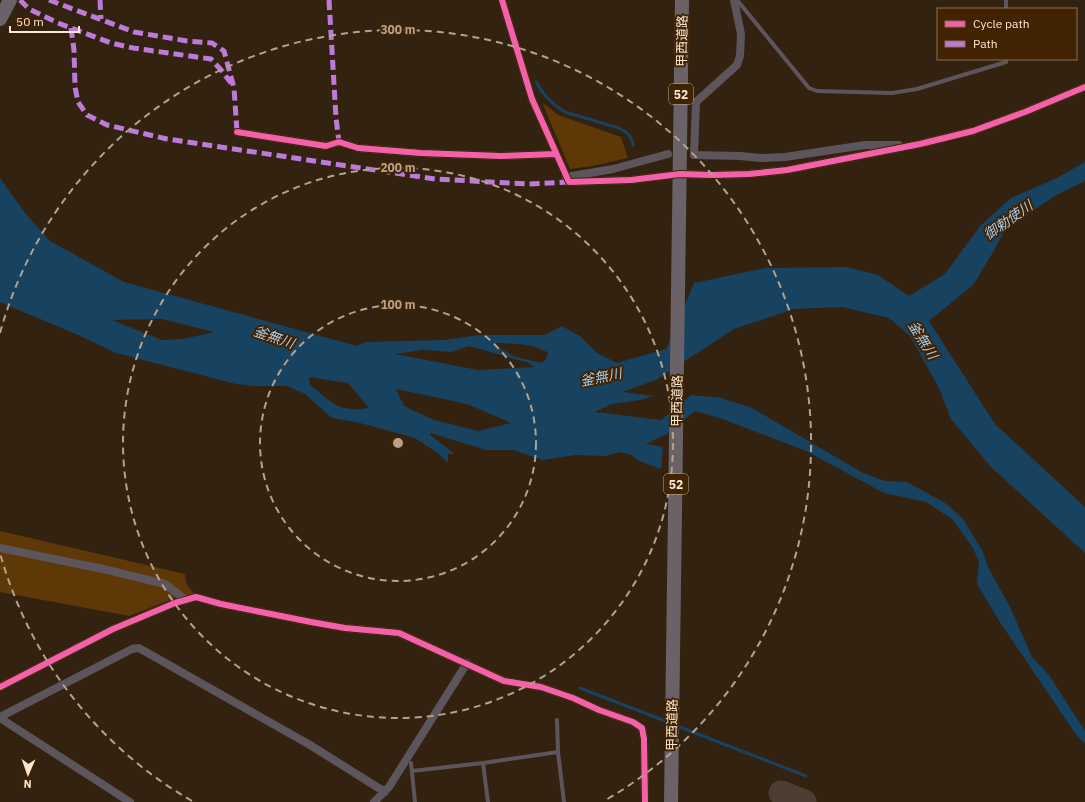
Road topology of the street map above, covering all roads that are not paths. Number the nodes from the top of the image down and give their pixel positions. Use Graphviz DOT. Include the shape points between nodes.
graph roads {
  1 [pos="10,0"];
  2 [pos="502,0"];
  3 [pos="682,0"];
  4 [pos="734,0"];
  5 [pos="737,0"];
  6 [pos="0,19"];
  7 [pos="1006,60"];
  8 [pos="1085,87"];
  9 [pos="237,132"];
  10 [pos="908,146"];
  11 [pos="556,154"];
  12 [pos="668,154"];
  13 [pos="680,174"];
  14 [pos="566,177"];
  15 [pos="0,548"];
  16 [pos="186,600"];
  17 [pos="467,663"];
  18 [pos="0,687"];
  19 [pos="0,718"];
  20 [pos="557,720"];
  21 [pos="558,752"];
  22 [pos="483,762"];
  23 [pos="411,763"];
  24 [pos="412,771"];
  25 [pos="385,792"];
  26 [pos="130,802"];
  27 [pos="374,802"];
  28 [pos="415,802"];
  29 [pos="488,802"];
  30 [pos="564,802"];
  31 [pos="645,802"];
  32 [pos="671,802"];
  1 -- 6 [label="highway"];
  2 -- 11 [label="street" via="532,99"];
  3 -- 13 [label="highway, 甲西道路 / 52"];
  4 -- 10 [label="street" via="741,34 740,56 737,65 696,102 694,154 761,158 888,144"];
  5 -- 7 [label="lane" via="809,88 817,91 892,93 917,89"];
  8 -- 10 [label="street" via="972,131"];
  9 -- 11 [label="street" via="326,146 339,142 358,148 421,153 501,156"];
  10 -- 13 [label="street" via="787,170 748,174"];
  11 -- 14 [label="street"];
  12 -- 14 [label="street" via="613,169"];
  13 -- 14 [label="street" via="603,182 568,182"];
  13 -- 32 [label="highway, 甲西道路 / 52"];
  15 -- 16 [label="street" via="165,584"];
  16 -- 17 [label="street" via="196,597 331,626 399,633"];
  16 -- 18 [label="street" via="113,629"];
  17 -- 25 [label="street"];
  17 -- 31 [label="street" via="504,681 541,687 573,698 642,728"];
  19 -- 25 [label="street" via="132,649 139,648"];
  19 -- 26 [label="street"];
  20 -- 21 [label="lane"];
  21 -- 22 [label="lane"];
  21 -- 30 [label="lane"];
  22 -- 24 [label="lane"];
  22 -- 29 [label="lane"];
  23 -- 24 [label="lane"];
  24 -- 28 [label="lane"];
  25 -- 27 [label="street"];
}
